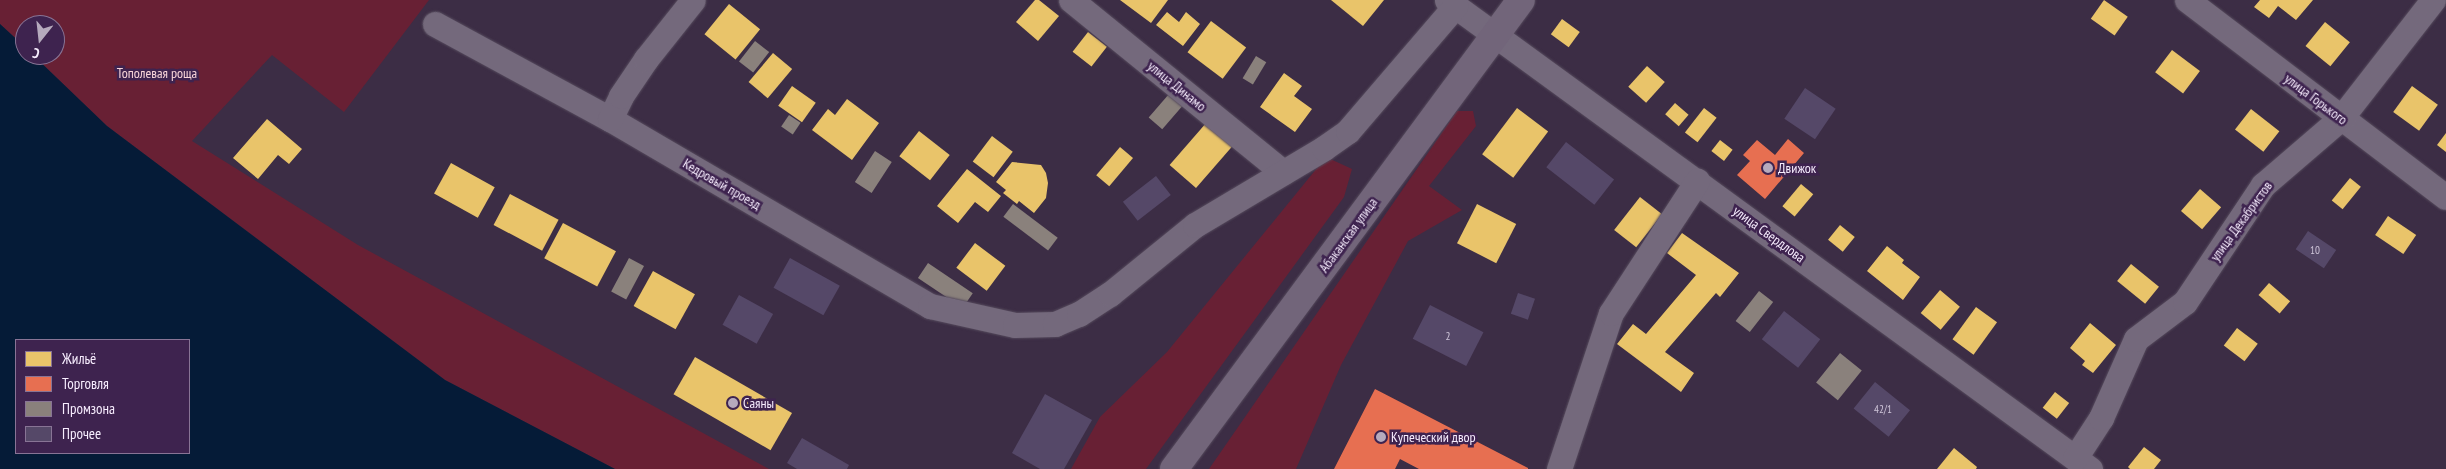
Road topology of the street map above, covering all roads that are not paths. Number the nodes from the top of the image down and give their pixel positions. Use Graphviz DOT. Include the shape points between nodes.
graph roads {
  1 [pos="693,0"];
  2 [pos="1071,0"];
  3 [pos="1521,0"];
  4 [pos="2187,0"];
  5 [pos="2433,0"];
  6 [pos="1451,3"];
  7 [pos="435,24"];
  8 [pos="1494,36"];
  9 [pos="2341,118"];
  10 [pos="610,119"];
  11 [pos="1283,172"];
  12 [pos="1697,181"];
  13 [pos="2446,197"];
  14 [pos="2083,463"];
  15 [pos="1174,469"];
  16 [pos="1559,469"];
  1 -- 10 [label="street" via="646,59"];
  2 -- 11 [label="street, улица Динамо"];
  3 -- 8 [label="main road, Абаканская улица"];
  4 -- 9 [label="street, улица Горького"];
  5 -- 9 [label="street, улица Декабристов"];
  6 -- 8 [label="street, улица Свердлова"];
  6 -- 11 [label="street" via="1348,131"];
  7 -- 10 [label="street, Кедровый проезд"];
  8 -- 12 [label="street, улица Свердлова"];
  8 -- 15 [label="main road, Абаканская улица"];
  9 -- 13 [label="street, улица Горького"];
  9 -- 14 [label="street, улица Декабристов" via="2263,185 2184,302 2136,339"];
  10 -- 11 [label="street, Кедровый проезд" via="930,306 1015,324 1055,324 1079,314 1110,294 1194,225"];
  12 -- 14 [label="street, улица Свердлова"];
  12 -- 16 [label="street" via="1611,313"];
}
